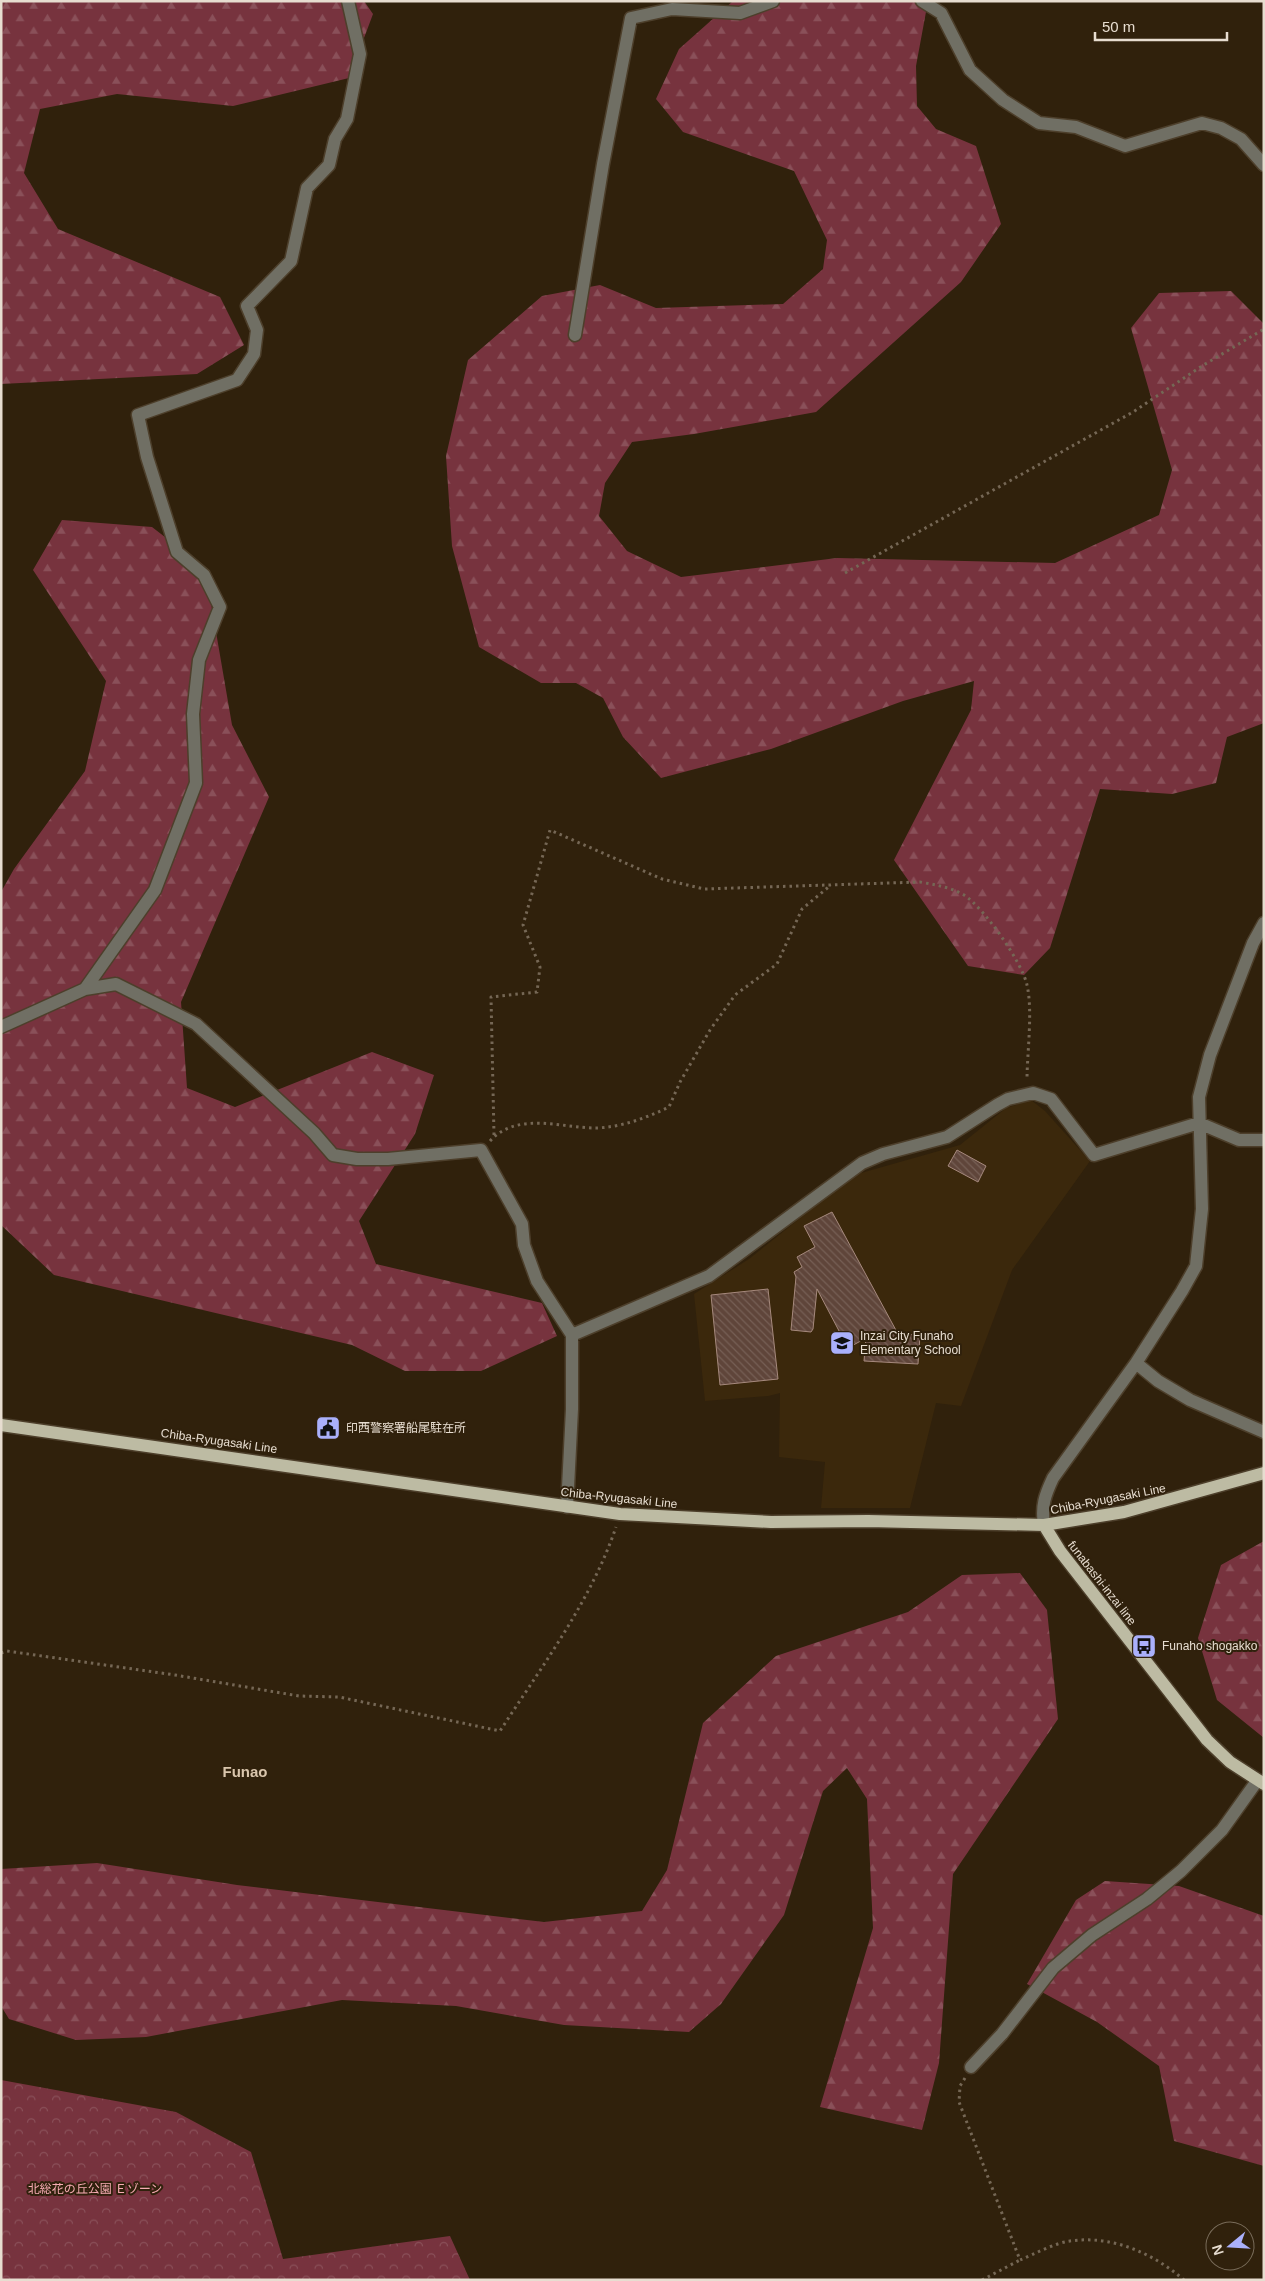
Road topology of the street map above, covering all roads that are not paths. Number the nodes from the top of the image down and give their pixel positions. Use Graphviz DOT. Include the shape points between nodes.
graph roads {
  1 [pos="348,1"];
  2 [pos="773,1"];
  3 [pos="922,1"];
  4 [pos="1264,165"];
  5 [pos="575,334"];
  6 [pos="1264,923"];
  7 [pos="85,989"];
  8 [pos="1,1027"];
  9 [pos="1199,1123"];
  10 [pos="1264,1140"];
  11 [pos="572,1335"];
  12 [pos="1136,1363"];
  13 [pos="1,1424"];
  14 [pos="1264,1432"];
  15 [pos="1264,1474"];
  16 [pos="567,1506"];
  17 [pos="1044,1525"];
  18 [pos="1260,1782"];
  19 [pos="971,2067"];
  1 -- 7 [label="street" via="360,54 347,119 335,139 329,164 307,188 291,261 248,306 256,330 254,354 237,380 138,415 147,458 177,552 204,576 220,607 199,660 193,714 196,783 155,890"];
  2 -- 5 [label="street" via="740,13 672,9 631,18"];
  3 -- 4 [label="street" via="940,13 970,70 1003,100 1039,123 1076,127 1125,146 1202,123 1221,128 1241,139"];
  6 -- 9 [label="street" via="1253,943 1210,1055 1199,1097"];
  7 -- 8 [label="street"];
  7 -- 11 [label="street" via="116,984 196,1024 314,1133 333,1155 388,1159 481,1150 522,1224 524,1245 537,1282"];
  9 -- 10 [label="street" via="1239,1140"];
  9 -- 11 [label="street" via="1094,1155 1051,1099 1027,1093 996,1105 946,1137 862,1163 709,1276"];
  9 -- 12 [label="street" via="1202,1209 1196,1266"];
  11 -- 16 [label="street"];
  12 -- 14 [label="street" via="1190,1400"];
  12 -- 17 [label="street" via="1053,1478 1043,1499"];
  13 -- 16 [label="main road, Chiba-Ryugasaki Line"];
  15 -- 17 [label="main road, Chiba-Ryugasaki Line" via="1124,1512"];
  16 -- 17 [label="main road, Chiba-Ryugasaki Line" via="620,1514 771,1522"];
  17 -- 18 [label="main road, funabashi-inzai line" via="1060,1551 1207,1740 1230,1762"];
  18 -- 19 [label="street" via="1222,1830 1181,1870 1053,1968 1002,2034"];
}
